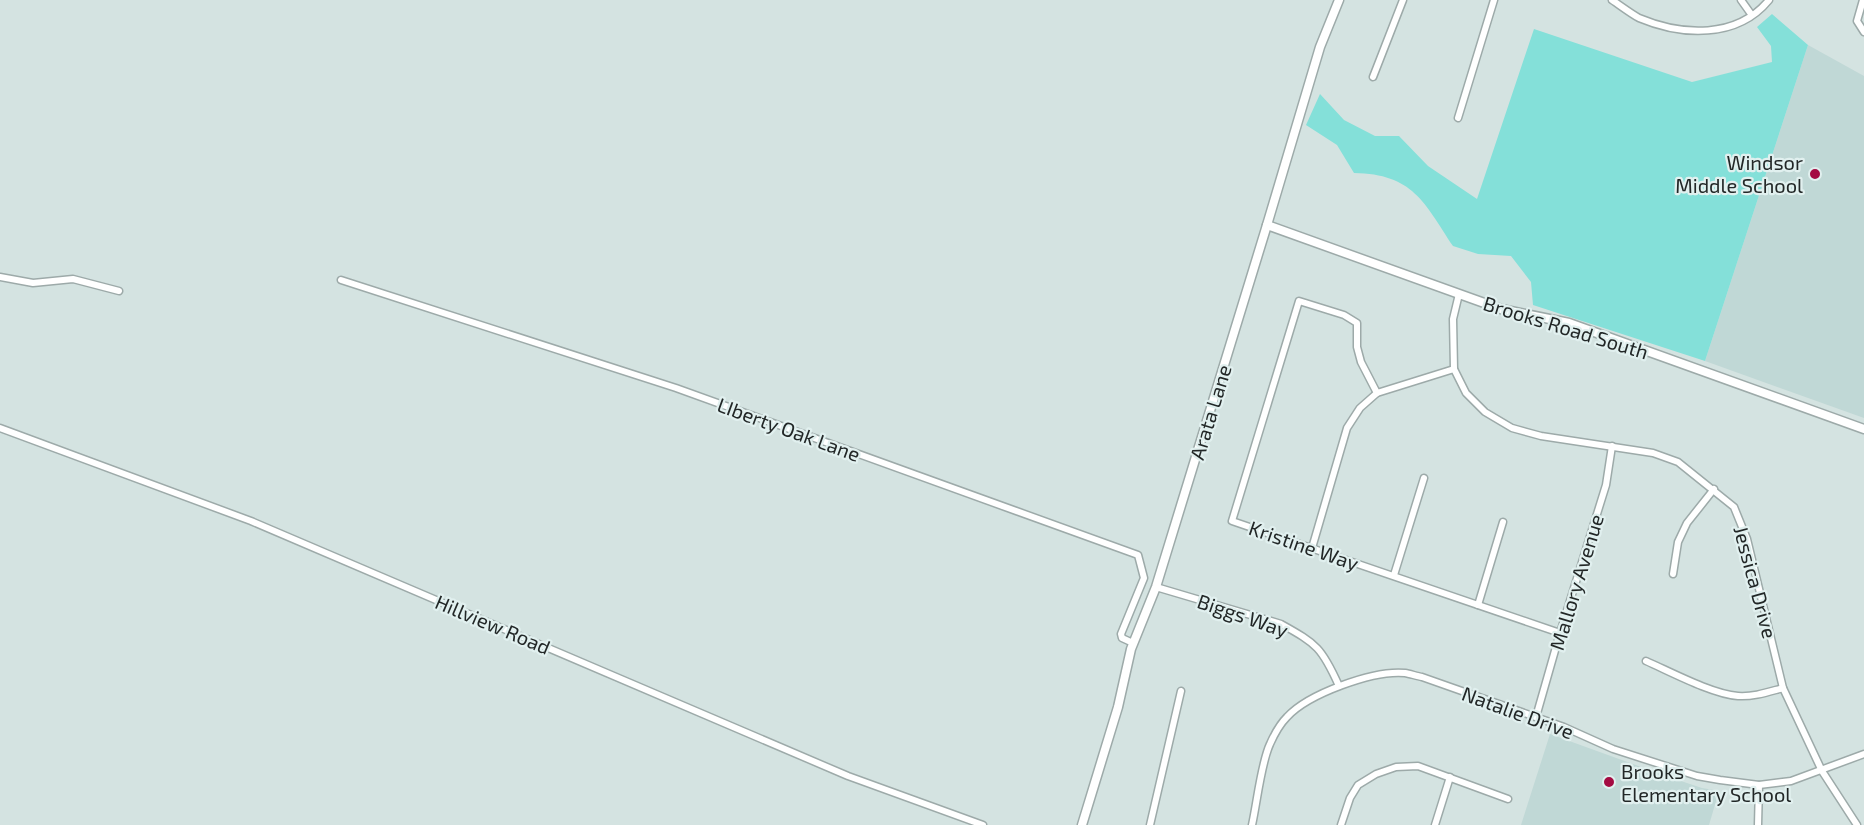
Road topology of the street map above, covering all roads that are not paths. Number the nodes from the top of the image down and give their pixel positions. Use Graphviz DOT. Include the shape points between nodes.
graph roads {
  1 [pos="1339,0"];
  2 [pos="1402,0"];
  3 [pos="1494,0"];
  4 [pos="1612,0"];
  5 [pos="1741,0"];
  6 [pos="1769,0"];
  7 [pos="1863,0"];
  8 [pos="1751,14"];
  9 [pos="1864,32"];
  10 [pos="1373,77"];
  11 [pos="1458,118"];
  12 [pos="1267,225"];
  13 [pos="0,277"];
  14 [pos="341,280"];
  15 [pos="119,291"];
  16 [pos="1459,294"];
  17 [pos="1454,369"];
  18 [pos="1377,393"];
  19 [pos="0,428"];
  20 [pos="1864,429"];
  21 [pos="1612,446"];
  22 [pos="1424,478"];
  23 [pos="1714,489"];
  24 [pos="1503,522"];
  25 [pos="1312,548"];
  26 [pos="1672,574"];
  27 [pos="1394,575"];
  28 [pos="1156,587"];
  29 [pos="1478,605"];
  30 [pos="1560,633"];
  31 [pos="1133,643"];
  32 [pos="1646,661"];
  33 [pos="1339,686"];
  34 [pos="1783,688"];
  35 [pos="1181,691"];
  36 [pos="1536,717"];
  37 [pos="1864,754"];
  38 [pos="1822,771"];
  39 [pos="1450,777"];
  40 [pos="1759,785"];
  41 [pos="1508,799"];
  42 [pos="983,825"];
  43 [pos="1082,825"];
  44 [pos="1150,825"];
  45 [pos="1252,825"];
  46 [pos="1341,825"];
  47 [pos="1435,825"];
  48 [pos="1758,825"];
  49 [pos="1857,825"];
  1 -- 12 [label="street, Arata Lane" via="1320,46"];
  2 -- 10 [label="street"];
  3 -- 11 [label="street"];
  4 -- 8 [label="street" via="1638,17 1672,28 1706,32 1732,27"];
  5 -- 8 [label="street"];
  6 -- 8 [label="street"];
  7 -- 9 [label="street" via="1857,21"];
  12 -- 16 [label="street, Brooks Road South"];
  12 -- 28 [label="street, Arata Lane"];
  13 -- 15 [label="street" via="33,283 73,279"];
  14 -- 31 [label="street, LIberty Oak Lane" via="676,388 1138,555 1144,578 1121,634"];
  16 -- 17 [label="street, Jessica Drive" via="1453,319"];
  16 -- 20 [label="street, Brooks Road South" via="1501,309 1569,324"];
  17 -- 18 [label="street"];
  17 -- 21 [label="street, Jessica Drive" via="1466,393 1485,412 1512,428"];
  18 -- 25 [label="street" via="1359,408 1347,428"];
  18 -- 25 [label="street, Kristine Way" via="1361,362 1357,323 1299,301 1232,521"];
  19 -- 42 [label="street, Hillview Road" via="251,521 848,776"];
  21 -- 23 [label="street, Jessica Drive" via="1678,462"];
  21 -- 30 [label="street, Mallory Avenue" via="1606,485"];
  22 -- 27 [label="street"];
  23 -- 26 [label="street" via="1687,523 1678,542"];
  23 -- 34 [label="street, Jessica Drive" via="1734,507 1744,530"];
  24 -- 29 [label="street"];
  25 -- 27 [label="street, Kristine Way"];
  27 -- 29 [label="street, Kristine Way"];
  28 -- 31 [label="street, Arata Lane"];
  28 -- 33 [label="street, Biggs Way" via="1281,624 1300,634 1328,661"];
  29 -- 30 [label="street, Kristine Way"];
  30 -- 36 [label="street, Mallory Avenue"];
  31 -- 43 [label="street, Arata Lane"];
  32 -- 34 [label="street" via="1736,696"];
  33 -- 36 [label="street, Natalie Drive" via="1384,674 1405,673"];
  33 -- 45 [label="street, Natalie Drive" via="1303,704 1276,731 1268,747"];
  34 -- 38 [label="street, Jessica Drive"];
  35 -- 44 [label="street"];
  36 -- 40 [label="street, Natalie Drive" via="1613,749 1697,776"];
  37 -- 38 [label="street, Natalie Drive"];
  38 -- 40 [label="street, Natalie Drive" via="1791,781"];
  38 -- 49 [label="street, Jessica Drive"];
  39 -- 41 [label="street"];
  39 -- 46 [label="street" via="1418,766 1396,767 1376,774 1358,785"];
  39 -- 47 [label="street"];
  40 -- 48 [label="street"];
}
